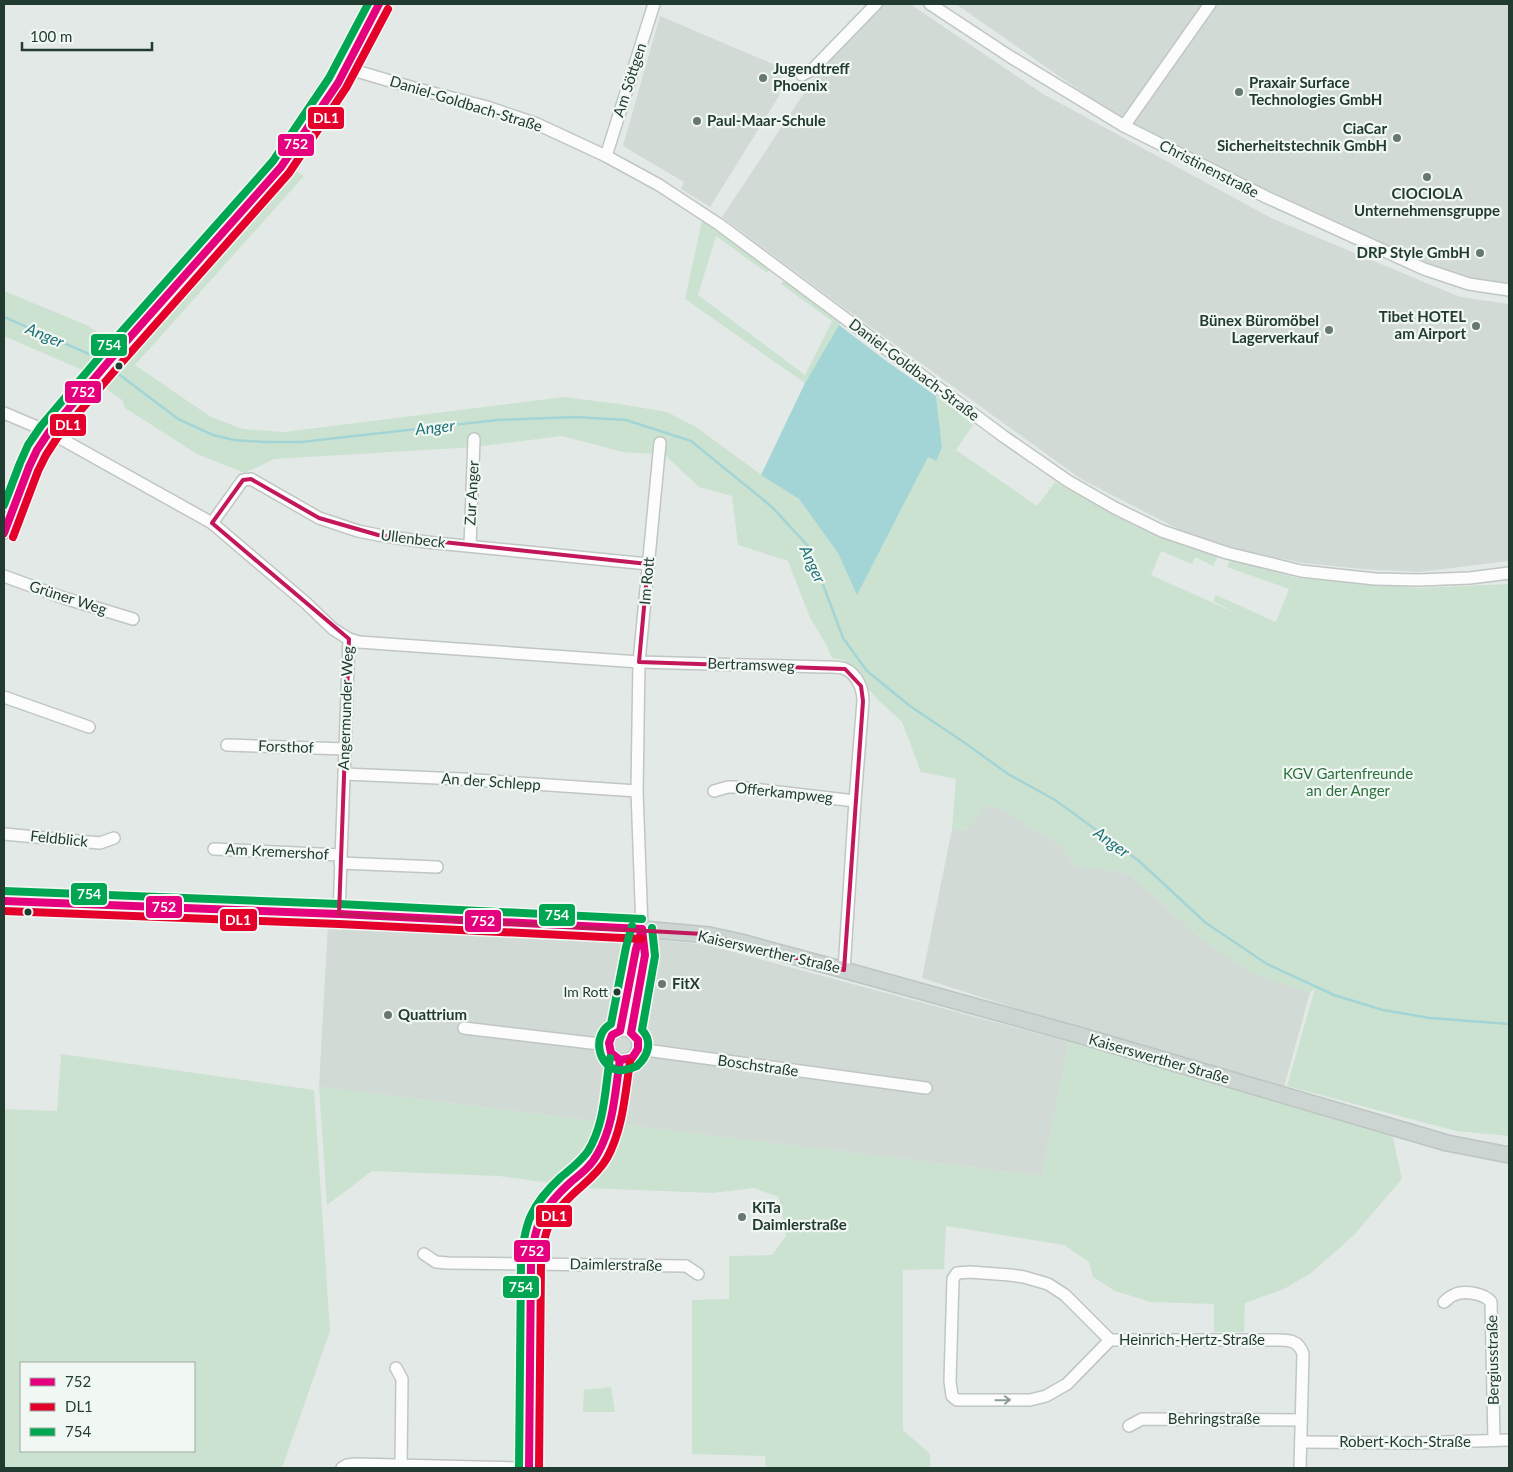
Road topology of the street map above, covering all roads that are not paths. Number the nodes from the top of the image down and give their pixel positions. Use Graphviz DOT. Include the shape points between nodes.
graph roads {
  1 [pos="379,4"];
  2 [pos="654,4"];
  3 [pos="876,4"];
  4 [pos="930,4"];
  5 [pos="1210,4"];
  6 [pos="346,68"];
  7 [pos="802,75"];
  8 [pos="1124,126"];
  9 [pos="606,156"];
  10 [pos="1509,290"];
  11 [pos="4,413"];
  12 [pos="49,432"];
  13 [pos="474,439"];
  14 [pos="660,443"];
  15 [pos="212,523"];
  16 [pos="4,533"];
  17 [pos="470,546"];
  18 [pos="648,564"];
  19 [pos="1509,573"];
  20 [pos="4,576"];
  21 [pos="1470,578"];
  22 [pos="1509,579"];
  23 [pos="133,619"];
  24 [pos="349,639"];
  25 [pos="639,662"];
  26 [pos="4,697"];
  27 [pos="89,727"];
  28 [pos="228,746"];
  29 [pos="345,749"];
  30 [pos="344,774"];
  31 [pos="638,791"];
  32 [pos="714,791"];
  33 [pos="855,801"];
  34 [pos="4,834"];
  35 [pos="114,838"];
  36 [pos="214,849"];
  37 [pos="340,859"];
  38 [pos="437,867"];
  39 [pos="4,901"];
  40 [pos="339,914"];
  41 [pos="642,930"];
  42 [pos="844,970"];
  43 [pos="464,1028"];
  44 [pos="626,1032"];
  45 [pos="608,1045"];
  46 [pos="638,1050"];
  47 [pos="620,1060"];
  48 [pos="926,1088"];
  49 [pos="1509,1155"];
  50 [pos="424,1254"];
  51 [pos="531,1264"];
  52 [pos="698,1274"];
  53 [pos="1444,1302"];
  54 [pos="1110,1340"];
  55 [pos="396,1368"];
  56 [pos="1301,1420"];
  57 [pos="1129,1426"];
  58 [pos="1494,1440"];
  59 [pos="1509,1440"];
  60 [pos="1301,1442"];
  61 [pos="401,1465"];
  62 [pos="342,1468"];
  63 [pos="519,1468"];
  64 [pos="529,1468"];
  65 [pos="1300,1468"];
  1 -- 6 [label="street"];
  2 -- 9 [label="street, Am Söttgen"];
  3 -- 7 [label="street" via="813,69"];
  4 -- 8 [label="street, Christinenstraße"];
  5 -- 8 [label="street"];
  6 -- 9 [label="street, Daniel-Goldbach-Straße" via="487,107 528,121"];
  6 -- 12 [label="street" via="281,167"];
  8 -- 10 [label="street, Christinenstraße" via="1266,198 1424,269 1469,284"];
  9 -- 21 [label="street, Daniel-Goldbach-Straße" via="659,184 709,217 1071,483 1162,531 1198,544 1301,571 1384,579"];
  11 -- 12 [label="street, Angermunder Weg"];
  12 -- 15 [label="street, Angermunder Weg"];
  12 -- 16 [label="street" via="29,467"];
  13 -- 17 [label="street, Zur Anger"];
  14 -- 18 [label="street, Im Rott"];
  15 -- 17 [label="street, Ullenbeck" via="243,480 251,479 308,512 338,524 400,539"];
  15 -- 24 [label="street, Angermunder Weg" via="333,629"];
  17 -- 18 [label="street, Ullenbeck"];
  18 -- 25 [label="street, Im Rott"];
  19 -- 21 [label="street, Daniel-Goldbach-Straße"];
  20 -- 23 [label="street, Grüner Weg"];
  21 -- 22 [label="street"];
  24 -- 25 [label="street, Bertramsweg"];
  24 -- 29 [label="street, Angermunder Weg"];
  25 -- 31 [label="street, Im Rott"];
  25 -- 33 [label="street, Bertramsweg" via="845,669 857,680 863,694"];
  26 -- 27 [label="street"];
  28 -- 29 [label="street, Forsthof"];
  29 -- 30 [label="street, Angermunder Weg"];
  30 -- 31 [label="street, An der Schlepp"];
  30 -- 37 [label="street, Angermunder Weg"];
  31 -- 41 [label="street, Im Rott"];
  32 -- 33 [label="street, Offerkampweg" via="737,787"];
  33 -- 42 [label="street, Bertramsweg"];
  34 -- 35 [label="street, Feldblick" via="100,844"];
  36 -- 37 [label="street, Am Kremershof"];
  37 -- 38 [label="street"];
  37 -- 40 [label="street, Angermunder Weg"];
  39 -- 40 [label="main road, Kaiserswerther Straße"];
  40 -- 41 [label="main road, Kaiserswerther Straße"];
  41 -- 42 [label="main road, Kaiserswerther Straße" via="709,935"];
  41 -- 44 [label="street, Im Rott" via="645,955"];
  42 -- 49 [label="main road, Kaiserswerther Straße" via="1447,1143"];
  43 -- 45 [label="street"];
  44 -- 45 [label="street" via="616,1032"];
  44 -- 46 [label="street" via="638,1040"];
  45 -- 47 [label="street" via="611,1055"];
  46 -- 47 [label="street" via="632,1058"];
  46 -- 48 [label="street, Boschstraße"];
  47 -- 51 [label="street" via="603,1144 591,1163 542,1212 534,1232"];
  50 -- 51 [label="street, Daimlerstraße" via="436,1262"];
  51 -- 52 [label="street, Daimlerstraße" via="686,1266"];
  51 -- 64 [label="street"];
  53 -- 58 [label="street, Bergiusstraße" via="1455,1294 1476,1294 1491,1302"];
  54 -- 54 [label="street, Heinrich-Hertz-Straße, one-way" via="1064,1295 1048,1284 1017,1276 970,1272 954,1275 951,1392 955,1399 1022,1400 1046,1396 1067,1384"];
  54 -- 56 [label="street, Heinrich-Hertz-Straße" via="1294,1342 1301,1347 1303,1354"];
  55 -- 61 [label="street" via="402,1380"];
  56 -- 57 [label="street, Behringstraße" via="1142,1419"];
  56 -- 60 [label="street, Heinrich-Hertz-Straße"];
  58 -- 59 [label="street, Robert-Koch-Straße"];
  58 -- 60 [label="street, Robert-Koch-Straße"];
  60 -- 65 [label="street, Heinrich-Hertz-Straße"];
  61 -- 62 [label="street" via="356,1464"];
  61 -- 63 [label="street"];
}
